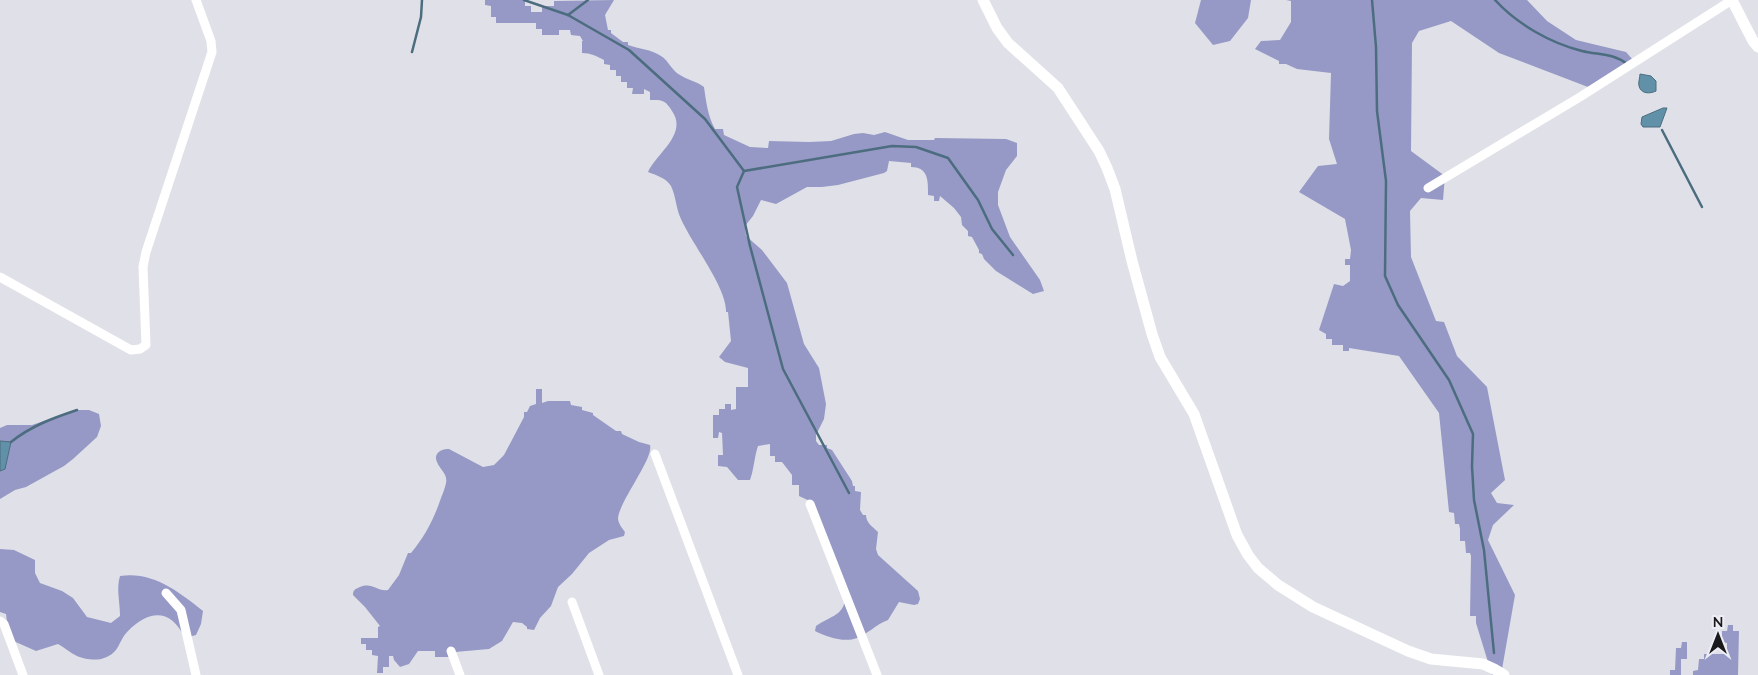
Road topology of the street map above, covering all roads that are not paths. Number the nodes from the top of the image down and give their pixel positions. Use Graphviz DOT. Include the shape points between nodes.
graph roads {
  1 [pos="196,0"];
  2 [pos="983,0"];
  3 [pos="1732,0"];
  4 [pos="1758,47"];
  5 [pos="1428,188"];
  6 [pos="0,278"];
  7 [pos="655,454"];
  8 [pos="810,504"];
  9 [pos="166,592"];
  10 [pos="572,602"];
  11 [pos="0,621"];
  12 [pos="452,651"];
  13 [pos="23,675"];
  14 [pos="196,675"];
  15 [pos="460,675"];
  16 [pos="599,675"];
  17 [pos="738,675"];
  18 [pos="876,675"];
  19 [pos="1504,675"];
  1 -- 6 [label="street" via="212,52 146,252 143,267 146,345 131,350"];
  2 -- 19 [label="street" via="1008,43 1058,88 1099,151 1115,189 1160,356 1194,414 1237,534 1258,568 1313,607 1413,653 1431,659 1483,664"];
  3 -- 4 [label="street"];
  3 -- 5 [label="street" via="1580,97"];
  7 -- 17 [label="street"];
  8 -- 18 [label="street"];
  9 -- 14 [label="street" via="181,610"];
  10 -- 16 [label="street"];
  11 -- 13 [label="street" via="4,624"];
  12 -- 15 [label="street"];
}
